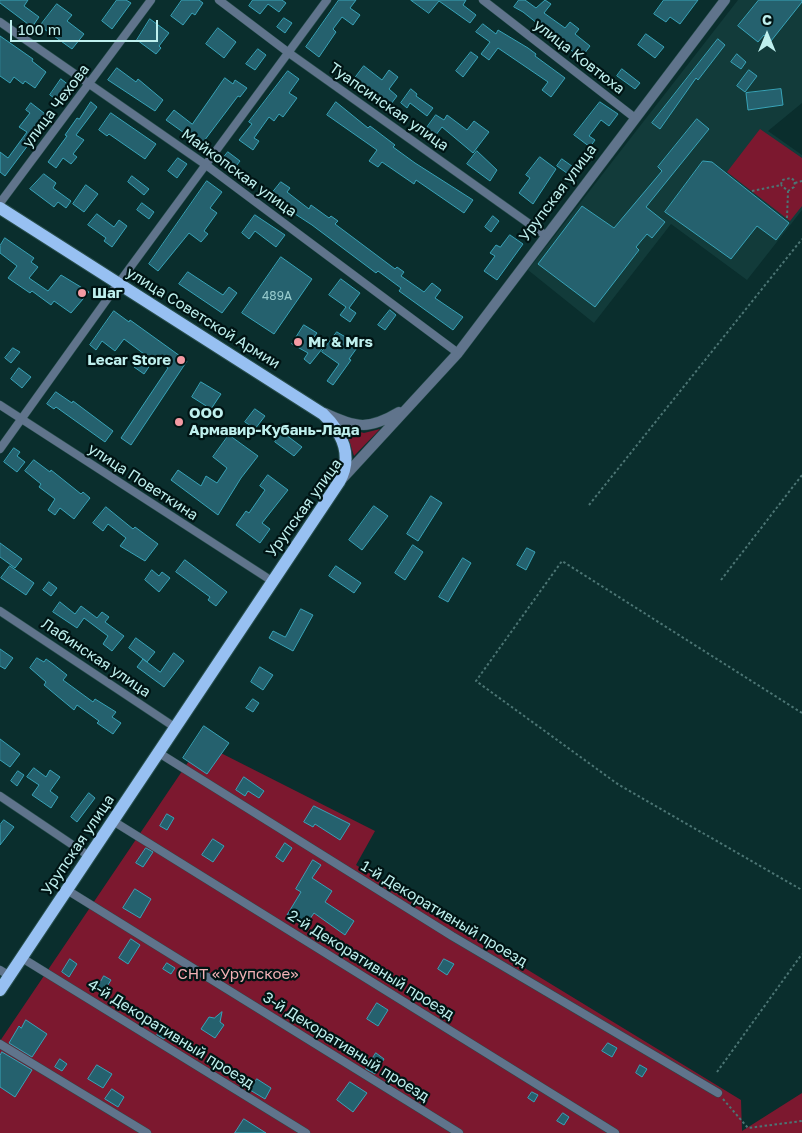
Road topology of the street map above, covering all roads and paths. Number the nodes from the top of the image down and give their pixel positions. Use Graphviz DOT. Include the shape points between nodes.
graph roads {
  1 [pos="151,0"];
  2 [pos="219,0"];
  3 [pos="327,0"];
  4 [pos="483,0"];
  5 [pos="725,0"];
  6 [pos="0,22"];
  7 [pos="289,53"];
  8 [pos="91,83"];
  9 [pos="635,118"];
  10 [pos="206,165"];
  11 [pos="802,181"];
  12 [pos="795,183"];
  13 [pos="781,185"];
  14 [pos="788,190"];
  15 [pos="752,191"];
  16 [pos="0,204"];
  17 [pos="0,208"];
  18 [pos="787,218"];
  19 [pos="545,235"];
  20 [pos="802,239"];
  21 [pos="118,284"];
  22 [pos="458,353"];
  23 [pos="414,401"];
  24 [pos="0,405"];
  25 [pos="310,406"];
  26 [pos="22,419"];
  27 [pos="0,449"];
  28 [pos="802,475"];
  29 [pos="339,482"];
  30 [pos="589,505"];
  31 [pos="721,580"];
  32 [pos="272,581"];
  33 [pos="0,611"];
  34 [pos="802,708"];
  35 [pos="801,712"];
  36 [pos="176,728"];
  37 [pos="159,753"];
  38 [pos="0,796"];
  39 [pos="113,821"];
  40 [pos="89,856"];
  41 [pos="67,890"];
  42 [pos="802,890"];
  43 [pos="802,954"];
  44 [pos="22,958"];
  45 [pos="5,973"];
  46 [pos="0,990"];
  47 [pos="0,1044"];
  48 [pos="717,1072"];
  49 [pos="718,1093"];
  50 [pos="802,1122"];
  51 [pos="147,1133"];
  52 [pos="306,1133"];
  53 [pos="458,1133"];
  54 [pos="615,1133"];
  1 -- 8 [label="street, улица Чехова"];
  2 -- 7 [label="street, Туапсинская улица"];
  3 -- 7 [label="street"];
  4 -- 9 [label="street, улица Ковтюха"];
  5 -- 9 [label="street, Урупская улица"];
  6 -- 8 [label="street, Майкопская улица"];
  7 -- 10 [label="street"];
  7 -- 19 [label="street, Туапсинская улица"];
  8 -- 10 [label="street, Майкопская улица"];
  8 -- 16 [label="street, улица Чехова"];
  9 -- 19 [label="street, Урупская улица"];
  10 -- 21 [label="street"];
  10 -- 22 [label="street, Майкопская улица"];
  11 -- 12 [label="path"];
  12 -- 13 [label="path" via="786,177"];
  12 -- 14 [label="path"];
  13 -- 14 [label="path"];
  13 -- 15 [label="path"];
  14 -- 18 [label="path"];
  17 -- 21 [label="main road, улица Советской Армии"];
  19 -- 22 [label="street, Урупская улица"];
  20 -- 30 [label="path"];
  21 -- 25 [label="main road, улица Советской Армии"];
  21 -- 26 [label="street"];
  22 -- 23 [label="street, Урупская улица"];
  23 -- 25 [label="street" via="389,418 368,426 342,422"];
  23 -- 29 [label="street, Урупская улица"];
  24 -- 26 [label="street, улица Поветкина"];
  25 -- 29 [label="main road, улица Советской Армии" via="332,423 344,442 346,467"];
  26 -- 27 [label="street"];
  26 -- 32 [label="street, улица Поветкина"];
  28 -- 31 [label="path"];
  29 -- 32 [label="main road, Урупская улица"];
  32 -- 36 [label="main road, Урупская улица"];
  33 -- 36 [label="street, Лабинская улица"];
  34 -- 35 [label="path"];
  35 -- 42 [label="path" via="562,561 476,681 619,784"];
  36 -- 37 [label="main road, Урупская улица"];
  37 -- 39 [label="main road, Урупская улица"];
  37 -- 49 [label="street, 1-й Декоративный проезд" via="452,936"];
  38 -- 40 [label="street"];
  39 -- 40 [label="main road, Урупская улица"];
  39 -- 54 [label="street, 2-й Декоративный проезд"];
  40 -- 41 [label="main road, Урупская улица"];
  41 -- 44 [label="main road, Урупская улица"];
  41 -- 53 [label="street, 3-й Декоративный проезд"];
  43 -- 48 [label="path"];
  44 -- 45 [label="main road, Урупская улица"];
  44 -- 52 [label="street, 4-й Декоративный проезд"];
  45 -- 46 [label="main road, Урупская улица"];
  47 -- 51 [label="street"];
  49 -- 50 [label="path" via="748,1128"];
}
